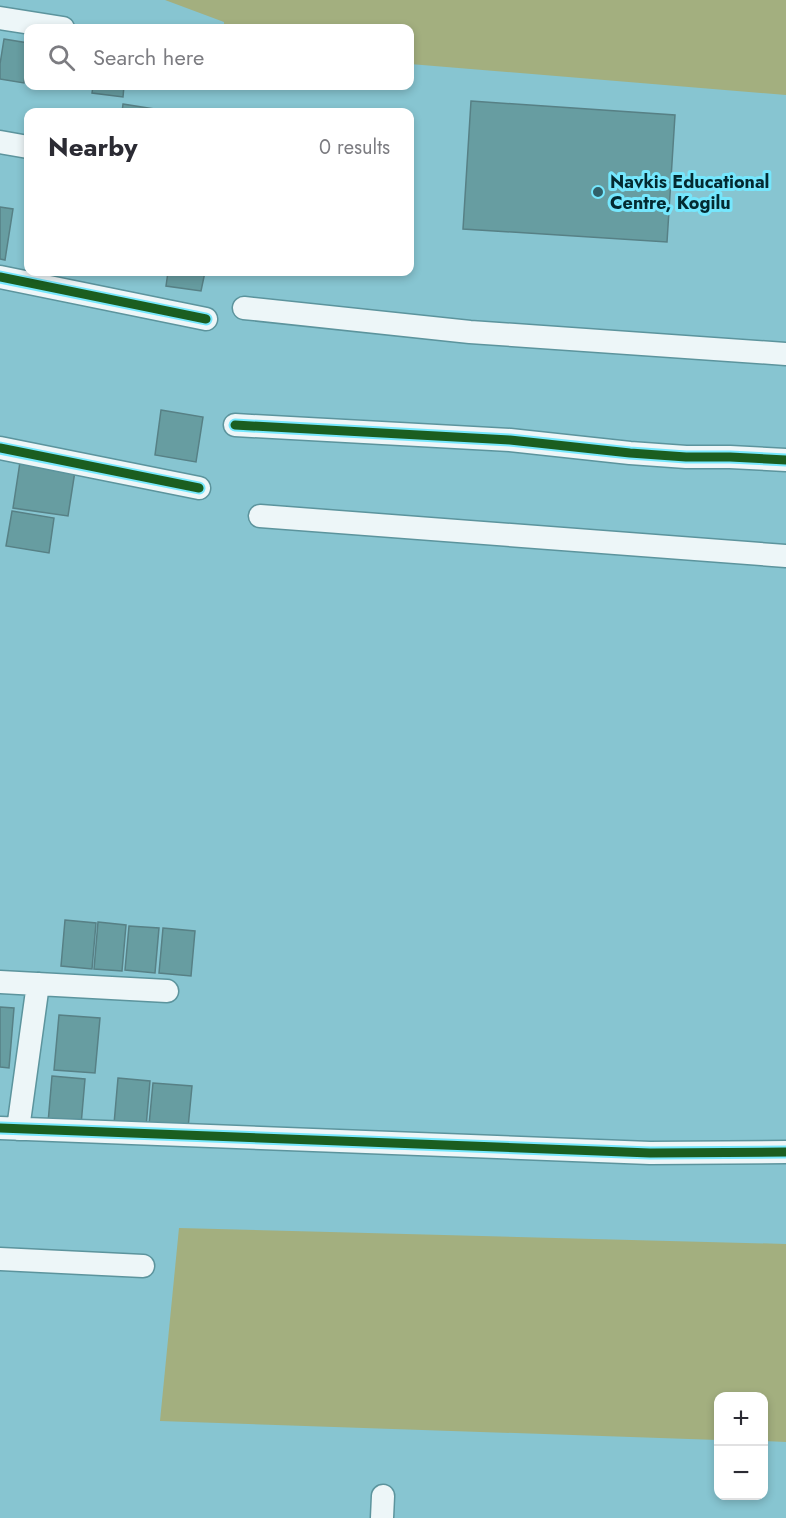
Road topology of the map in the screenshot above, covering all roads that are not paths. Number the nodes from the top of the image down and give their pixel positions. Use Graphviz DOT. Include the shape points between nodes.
graph roads {
  1 [pos="0,18"];
  2 [pos="38,24"];
  3 [pos="0,142"];
  4 [pos="24,146"];
  5 [pos="0,277"];
  6 [pos="244,308"];
  7 [pos="206,319"];
  8 [pos="786,354"];
  9 [pos="235,425"];
  10 [pos="0,448"];
  11 [pos="786,460"];
  12 [pos="199,488"];
  13 [pos="260,516"];
  14 [pos="786,556"];
  15 [pos="0,982"];
  16 [pos="38,984"];
  17 [pos="167,991"];
  18 [pos="9,1128"];
  19 [pos="786,1152"];
  20 [pos="0,1259"];
  21 [pos="143,1266"];
  1 -- 2 [label="street"];
  3 -- 4 [label="street"];
  5 -- 7 [label="street"];
  6 -- 8 [label="street" via="470,332"];
  9 -- 11 [label="street" via="510,440 686,457"];
  10 -- 12 [label="street"];
  13 -- 14 [label="street"];
  15 -- 16 [label="street"];
  16 -- 17 [label="street"];
  16 -- 18 [label="street"];
  18 -- 19 [label="street" via="650,1153"];
  20 -- 21 [label="street"];
}
